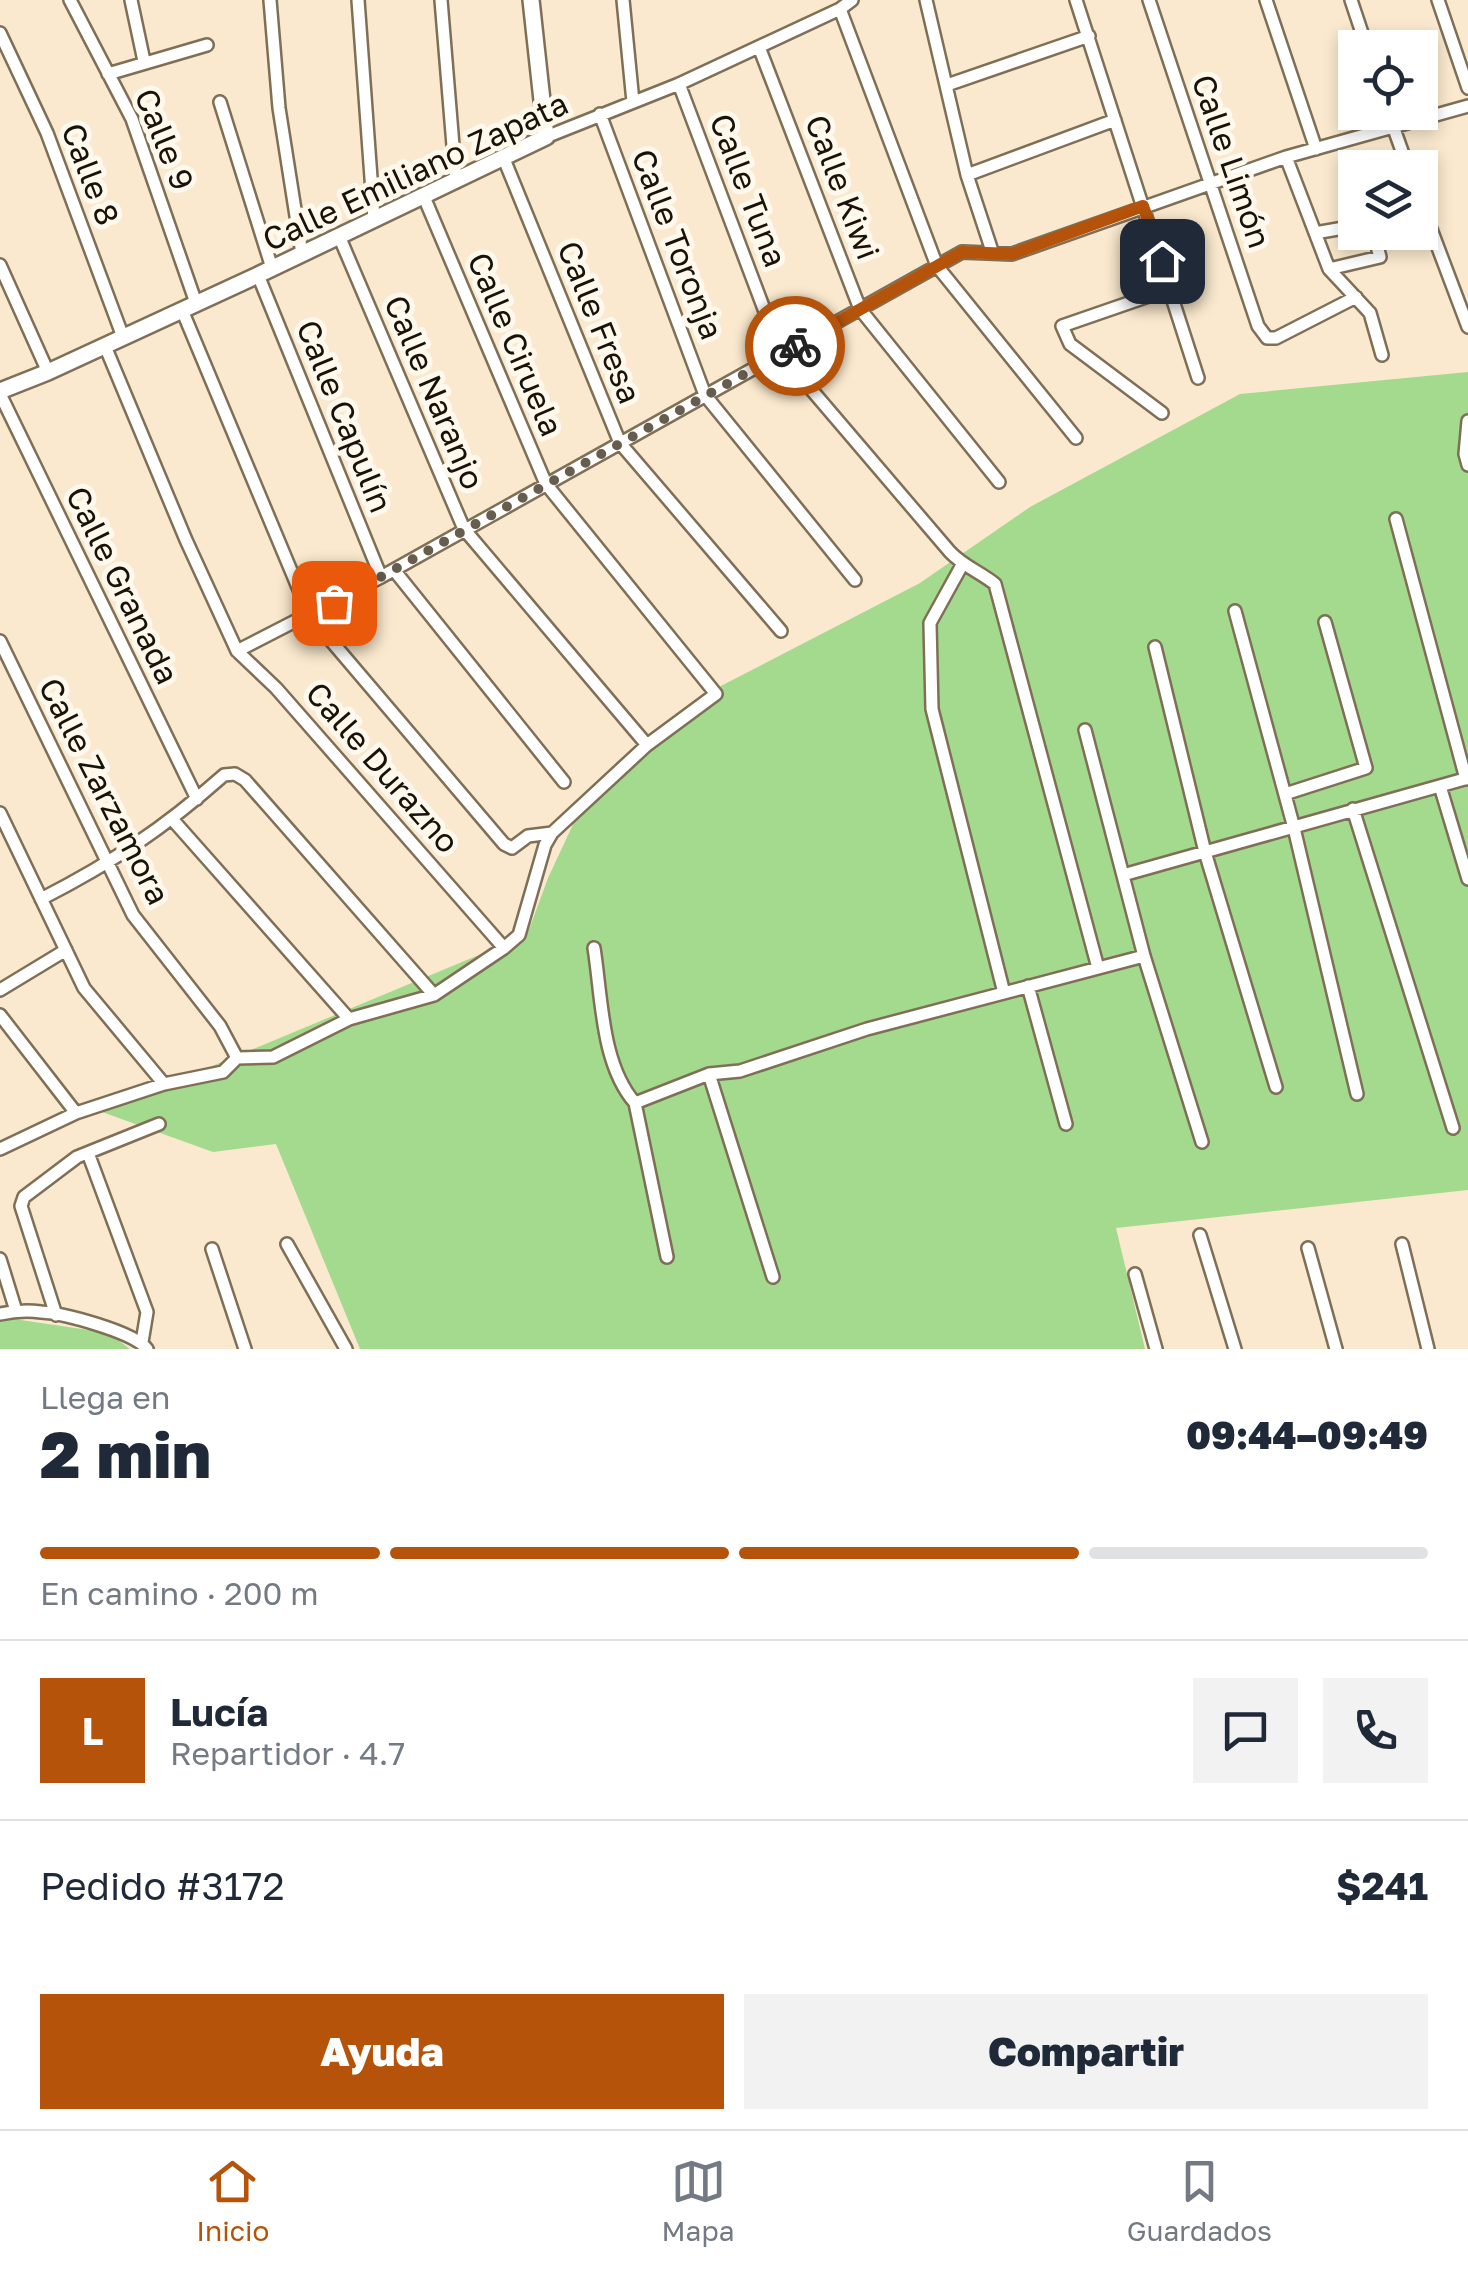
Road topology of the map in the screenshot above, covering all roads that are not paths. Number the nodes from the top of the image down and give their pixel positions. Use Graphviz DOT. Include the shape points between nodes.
graph roads {
  1 [pos="70,0"];
  2 [pos="130,0"];
  3 [pos="270,0"];
  4 [pos="358,0"];
  5 [pos="441,0"];
  6 [pos="531,0"];
  7 [pos="622,0"];
  8 [pos="852,0"];
  9 [pos="926,0"];
  10 [pos="1076,0"];
  11 [pos="1149,0"];
  12 [pos="1266,0"];
  13 [pos="1352,0"];
  14 [pos="1438,0"];
  15 [pos="840,9"];
  16 [pos="1361,30"];
  17 [pos="0,34"];
  18 [pos="1088,36"];
  19 [pos="207,46"];
  20 [pos="759,46"];
  21 [pos="144,61"];
  22 [pos="108,74"];
  23 [pos="679,84"];
  24 [pos="947,85"];
  25 [pos="1468,88"];
  26 [pos="220,102"];
  27 [pos="633,102"];
  28 [pos="1468,106"];
  29 [pos="600,114"];
  30 [pos="1438,114"];
  31 [pos="1115,120"];
  32 [pos="1381,130"];
  33 [pos="546,137"];
  34 [pos="1316,148"];
  35 [pos="1286,157"];
  36 [pos="504,159"];
  37 [pos="967,176"];
  38 [pos="456,182"];
  39 [pos="1210,182"];
  40 [pos="424,197"];
  41 [pos="1143,206"];
  42 [pos="374,219"];
  43 [pos="1338,229"];
  44 [pos="1315,233"];
  45 [pos="339,236"];
  46 [pos="1438,248"];
  47 [pos="1378,250"];
  48 [pos="992,251"];
  49 [pos="302,254"];
  50 [pos="0,265"];
  51 [pos="937,266"];
  52 [pos="1329,268"];
  53 [pos="265,271"];
  54 [pos="1172,288"];
  55 [pos="1356,298"];
  56 [pos="189,306"];
  57 [pos="860,309"];
  58 [pos="1468,327"];
  59 [pos="123,337"];
  60 [pos="105,346"];
  61 [pos="781,354"];
  62 [pos="1382,355"];
  63 [pos="48,372"];
  64 [pos="1198,378"];
  65 [pos="0,393"];
  66 [pos="704,394"];
  67 [pos="1162,413"];
  68 [pos="1468,421"];
  69 [pos="1076,438"];
  70 [pos="620,442"];
  71 [pos="1468,465"];
  72 [pos="999,482"];
  73 [pos="546,484"];
  74 [pos="1396,520"];
  75 [pos="464,529"];
  76 [pos="962,565"];
  77 [pos="394,570"];
  78 [pos="381,578"];
  79 [pos="854,580"];
  80 [pos="1235,611"];
  81 [pos="310,616"];
  82 [pos="1325,622"];
  83 [pos="781,631"];
  84 [pos="0,641"];
  85 [pos="1156,646"];
  86 [pos="238,651"];
  87 [pos="1085,730"];
  88 [pos="647,745"];
  89 [pos="1467,779"];
  90 [pos="564,782"];
  91 [pos="1440,786"];
  92 [pos="1284,794"];
  93 [pos="197,799"];
  94 [pos="1353,810"];
  95 [pos="0,813"];
  96 [pos="172,819"];
  97 [pos="1294,828"];
  98 [pos="552,833"];
  99 [pos="1205,852"];
  100 [pos="106,866"];
  101 [pos="1123,875"];
  102 [pos="1468,879"];
  103 [pos="42,899"];
  104 [pos="504,948"];
  105 [pos="594,948"];
  106 [pos="66,950"];
  107 [pos="1144,956"];
  108 [pos="1098,968"];
  109 [pos="1028,986"];
  110 [pos="0,990"];
  111 [pos="1004,993"];
  112 [pos="434,995"];
  113 [pos="0,1015"];
  114 [pos="349,1020"];
  115 [pos="237,1058"];
  116 [pos="708,1074"];
  117 [pos="164,1084"];
  118 [pos="1276,1087"];
  119 [pos="1357,1094"];
  120 [pos="635,1104"];
  121 [pos="76,1114"];
  122 [pos="159,1124"];
  123 [pos="1066,1124"];
  124 [pos="1453,1128"];
  125 [pos="1202,1142"];
  126 [pos="0,1149"];
  127 [pos="88,1153"];
  128 [pos="1200,1235"];
  129 [pos="287,1244"];
  130 [pos="1402,1244"];
  131 [pos="1308,1248"];
  132 [pos="212,1249"];
  133 [pos="666,1257"];
  134 [pos="0,1259"];
  135 [pos="1135,1274"];
  136 [pos="773,1277"];
  137 [pos="16,1311"];
  138 [pos="0,1314"];
  139 [pos="56,1314"];
  140 [pos="144,1346"];
  141 [pos="245,1349"];
  142 [pos="346,1349"];
  143 [pos="1156,1349"];
  144 [pos="1235,1349"];
  145 [pos="1336,1349"];
  146 [pos="1428,1349"];
  1 -- 22 [label="street, Calle 9"];
  2 -- 21 [label="street"];
  3 -- 49 [label="street" via="278,108"];
  4 -- 42 [label="street"];
  5 -- 38 [label="street"];
  6 -- 33 [label="main road"];
  7 -- 27 [label="street"];
  8 -- 15 [label="street, Calle Emiliano Zapata"];
  9 -- 24 [label="street"];
  10 -- 18 [label="street"];
  11 -- 39 [label="street, Calle Limón"];
  12 -- 34 [label="street"];
  13 -- 16 [label="street"];
  14 -- 25 [label="street"];
  15 -- 20 [label="street, Calle Emiliano Zapata"];
  15 -- 51 [label="street"];
  17 -- 59 [label="street, Calle 8" via="47,133"];
  18 -- 24 [label="street"];
  18 -- 31 [label="street"];
  19 -- 21 [label="street"];
  20 -- 23 [label="street, Calle Emiliano Zapata"];
  20 -- 57 [label="street, Calle Kiwi"];
  21 -- 22 [label="street"];
  22 -- 56 [label="street, Calle 9" via="132,119"];
  23 -- 27 [label="street, Calle Emiliano Zapata"];
  23 -- 61 [label="street, Calle Tuna"];
  24 -- 37 [label="street"];
  26 -- 53 [label="street, Calle Capulín"];
  27 -- 29 [label="street, Calle Emiliano Zapata"];
  28 -- 30 [label="street"];
  29 -- 33 [label="street, Calle Emiliano Zapata"];
  29 -- 66 [label="street, Calle Toronja"];
  31 -- 37 [label="street"];
  31 -- 41 [label="street"];
  32 -- 34 [label="street"];
  33 -- 36 [label="main road, Calle Emiliano Zapata"];
  34 -- 35 [label="street"];
  35 -- 39 [label="street"];
  35 -- 44 [label="street"];
  36 -- 38 [label="main road, Calle Emiliano Zapata"];
  36 -- 70 [label="street, Calle Fresa"];
  37 -- 48 [label="street"];
  38 -- 40 [label="main road, Calle Emiliano Zapata"];
  39 -- 41 [label="street"];
  39 -- 55 [label="street, Calle Limón" via="1267,338"];
  40 -- 42 [label="main road, Calle Emiliano Zapata"];
  40 -- 73 [label="street, Calle Ciruela"];
  41 -- 48 [label="street" via="1012,254"];
  41 -- 54 [label="street"];
  42 -- 45 [label="main road, Calle Emiliano Zapata"];
  43 -- 44 [label="street"];
  44 -- 52 [label="street"];
  45 -- 49 [label="main road, Calle Emiliano Zapata"];
  45 -- 75 [label="street, Calle Naranjo"];
  46 -- 58 [label="street"];
  47 -- 52 [label="street" via="1380,256"];
  48 -- 51 [label="street" via="962,252"];
  49 -- 53 [label="main road, Calle Emiliano Zapata"];
  50 -- 63 [label="street"];
  51 -- 57 [label="street"];
  51 -- 69 [label="street"];
  52 -- 55 [label="street"];
  53 -- 56 [label="main road, Calle Emiliano Zapata"];
  53 -- 78 [label="street, Calle Capulín"];
  54 -- 64 [label="street"];
  54 -- 67 [label="street" via="1062,326 1070,344"];
  55 -- 62 [label="street" via="1370,313"];
  56 -- 59 [label="main road, Calle Emiliano Zapata"];
  56 -- 81 [label="street, Calle 9"];
  57 -- 61 [label="street"];
  57 -- 72 [label="street, Calle Kiwi"];
  59 -- 60 [label="main road, Calle Emiliano Zapata"];
  60 -- 63 [label="main road, Calle Emiliano Zapata"];
  60 -- 86 [label="street, Calle Durazno"];
  61 -- 66 [label="street"];
  61 -- 76 [label="street, Calle Tuna"];
  63 -- 65 [label="main road, Calle Emiliano Zapata"];
  65 -- 93 [label="street, Calle Granada"];
  66 -- 70 [label="street"];
  66 -- 79 [label="street, Calle Toronja"];
  68 -- 71 [label="street"];
  70 -- 73 [label="street"];
  70 -- 83 [label="street, Calle Fresa"];
  73 -- 75 [label="street"];
  73 -- 88 [label="street, Calle Ciruela" via="716,694"];
  74 -- 89 [label="street"];
  75 -- 77 [label="street"];
  75 -- 88 [label="street, Calle Naranjo"];
  76 -- 108 [label="street, Calle Tuna" via="995,584"];
  76 -- 111 [label="street" via="930,623 932,709"];
  77 -- 78 [label="street"];
  77 -- 90 [label="street"];
  78 -- 81 [label="street"];
  80 -- 92 [label="street"];
  81 -- 86 [label="street"];
  81 -- 98 [label="street, Calle 9" via="504,844 512,848 528,836"];
  82 -- 92 [label="street" via="1366,768"];
  84 -- 100 [label="street, Calle Zarzamora"];
  85 -- 99 [label="street"];
  86 -- 104 [label="street, Calle Durazno"];
  87 -- 101 [label="street"];
  88 -- 98 [label="street"];
  89 -- 91 [label="street"];
  91 -- 94 [label="street"];
  91 -- 102 [label="street"];
  92 -- 97 [label="street"];
  93 -- 96 [label="street"];
  93 -- 112 [label="street" via="224,776 245,780"];
  94 -- 97 [label="street"];
  94 -- 124 [label="street"];
  95 -- 103 [label="street"];
  96 -- 100 [label="street"];
  96 -- 114 [label="street"];
  97 -- 99 [label="street"];
  97 -- 119 [label="street"];
  98 -- 104 [label="street" via="519,935"];
  99 -- 101 [label="street"];
  99 -- 118 [label="street"];
  100 -- 103 [label="street"];
  100 -- 115 [label="street, Calle Zarzamora" via="133,915 220,1026"];
  101 -- 107 [label="street"];
  103 -- 106 [label="street"];
  104 -- 112 [label="street"];
  105 -- 120 [label="street" via="620,1086"];
  106 -- 110 [label="street"];
  106 -- 117 [label="street" via="84,988"];
  107 -- 108 [label="street"];
  107 -- 125 [label="street"];
  108 -- 109 [label="street"];
  109 -- 111 [label="street"];
  109 -- 123 [label="street"];
  111 -- 116 [label="street" via="740,1071"];
  112 -- 114 [label="street"];
  113 -- 121 [label="street"];
  114 -- 115 [label="street" via="273,1056"];
  115 -- 117 [label="street" via="223,1072"];
  116 -- 120 [label="street"];
  116 -- 136 [label="street"];
  117 -- 121 [label="street"];
  120 -- 133 [label="street"];
  121 -- 126 [label="street"];
  122 -- 127 [label="street"];
  127 -- 139 [label="street" via="40,1182 21,1206"];
  127 -- 140 [label="street" via="146,1312"];
  128 -- 144 [label="street"];
  129 -- 142 [label="street"];
  130 -- 146 [label="street"];
  131 -- 145 [label="street"];
  132 -- 141 [label="street"];
  134 -- 137 [label="street"];
  135 -- 143 [label="street"];
  137 -- 138 [label="street"];
  137 -- 139 [label="street"];
  139 -- 140 [label="street"];
}
